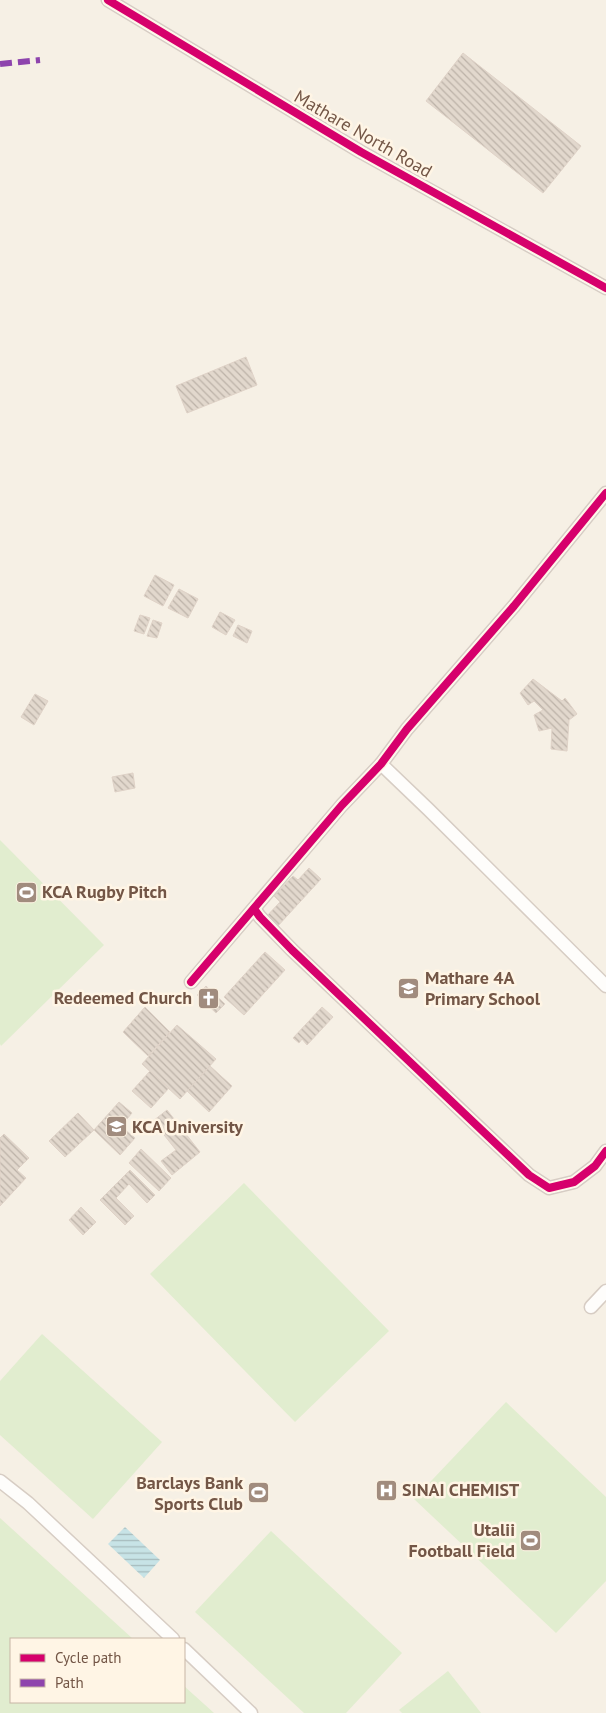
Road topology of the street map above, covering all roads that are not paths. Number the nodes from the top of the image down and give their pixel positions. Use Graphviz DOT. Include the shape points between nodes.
graph roads {
  1 [pos="108,0"];
  2 [pos="606,288"];
  3 [pos="606,493"];
  4 [pos="381,764"];
  5 [pos="254,909"];
  6 [pos="191,982"];
  7 [pos="606,986"];
  8 [pos="606,1151"];
  9 [pos="600,1167"];
  10 [pos="606,1291"];
  11 [pos="591,1306"];
  12 [pos="0,1481"];
  13 [pos="172,1638"];
  14 [pos="185,1650"];
  15 [pos="251,1713"];
  1 -- 2 [label="street, Mathare North Road" via="361,152"];
  3 -- 4 [label="street"];
  4 -- 5 [label="street"];
  4 -- 7 [label="street"];
  5 -- 6 [label="street"];
  5 -- 9 [label="street" via="292,950 529,1175 549,1188 574,1182"];
  8 -- 9 [label="street"];
  10 -- 11 [label="street"];
  12 -- 13 [label="street" via="28,1503"];
  14 -- 15 [label="street"];
}
